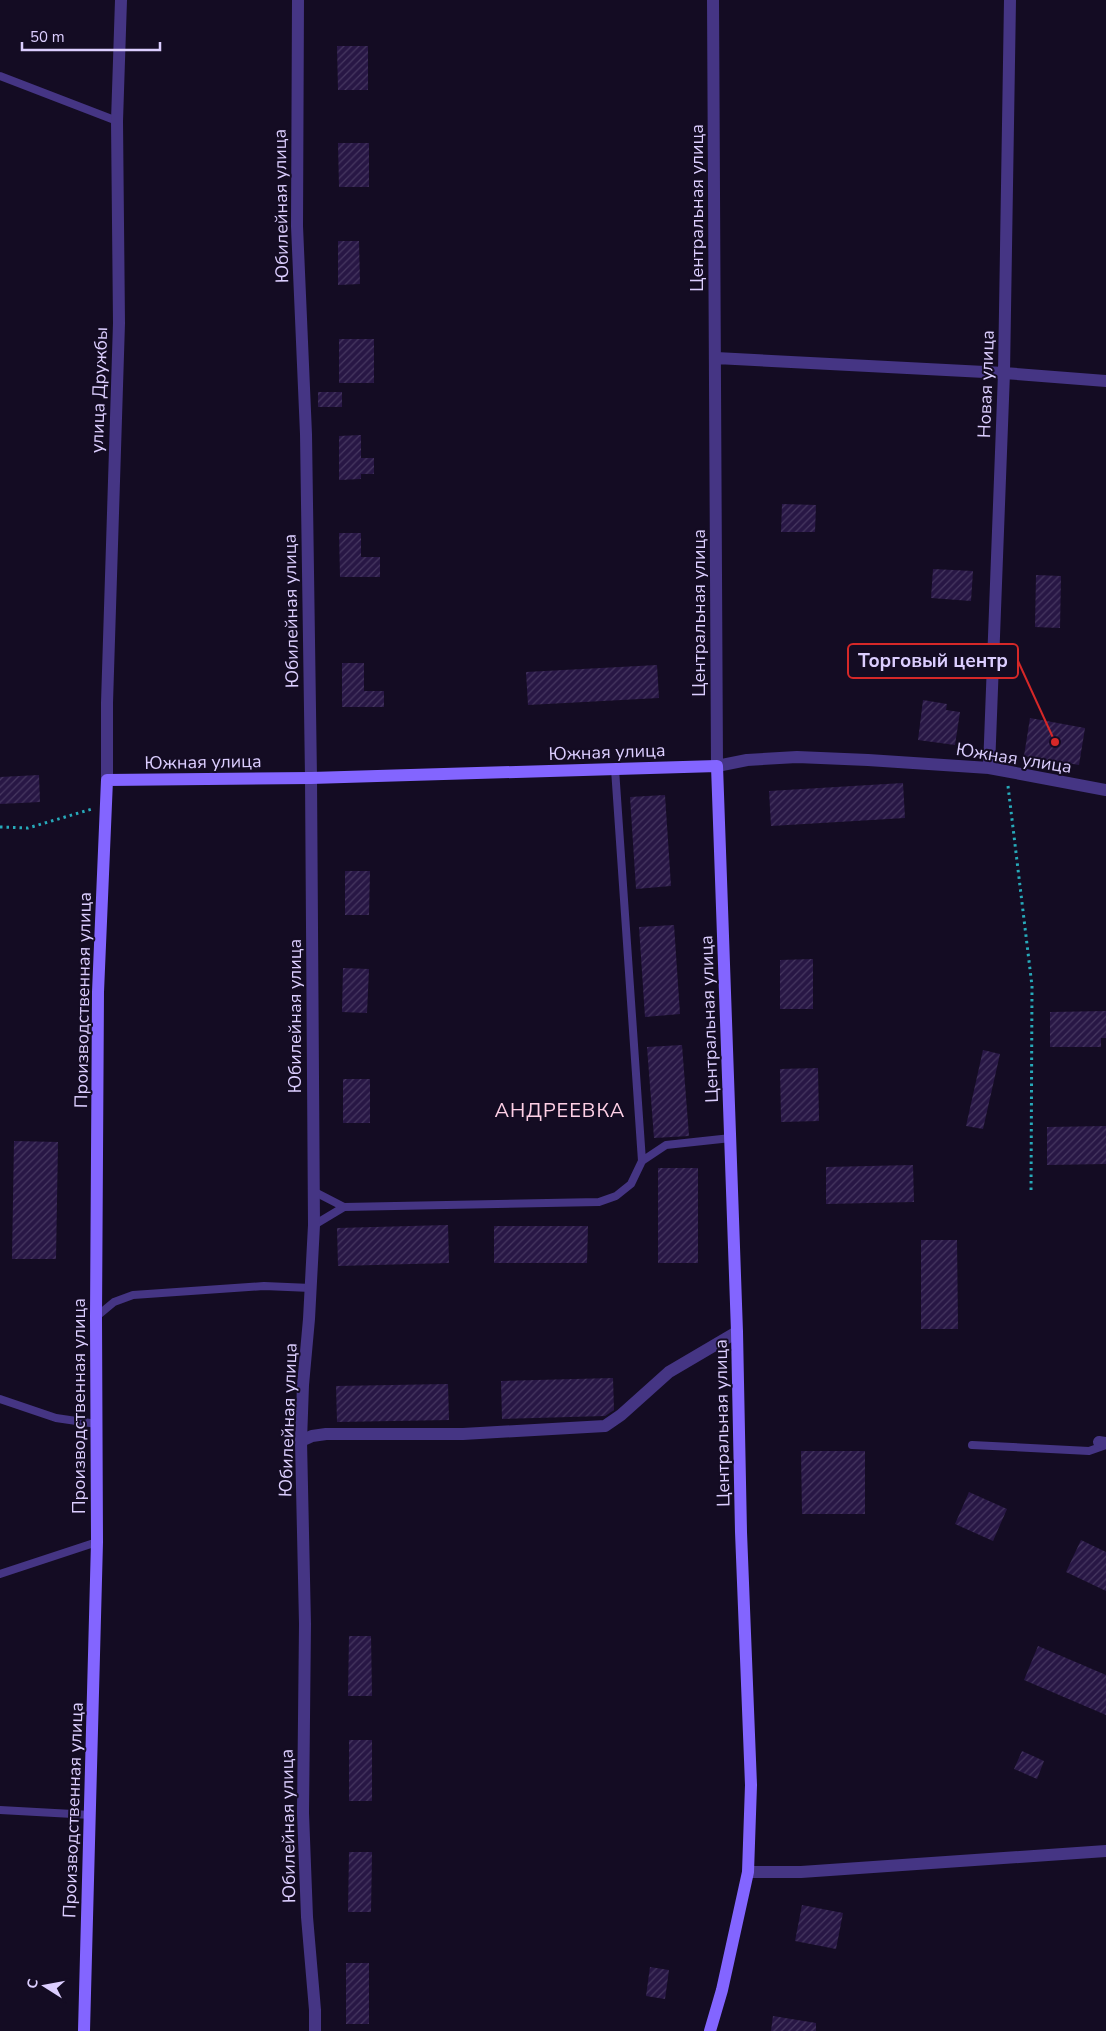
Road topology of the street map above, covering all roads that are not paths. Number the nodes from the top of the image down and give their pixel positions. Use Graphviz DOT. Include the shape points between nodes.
graph roads {
  1 [pos="121,0"];
  2 [pos="298,0"];
  3 [pos="713,0"];
  4 [pos="1010,0"];
  5 [pos="0,76"];
  6 [pos="117,121"];
  7 [pos="716,358"];
  8 [pos="1004,373"];
  9 [pos="1106,381"];
  10 [pos="716,766"];
  11 [pos="988,768"];
  12 [pos="615,769"];
  13 [pos="311,778"];
  14 [pos="107,780"];
  15 [pos="1106,790"];
  16 [pos="731,1138"];
  17 [pos="642,1161"];
  18 [pos="314,1191"];
  19 [pos="344,1207"];
  20 [pos="314,1225"];
  21 [pos="311,1288"];
  22 [pos="96,1317"];
  23 [pos="737,1332"];
  24 [pos="0,1399"];
  25 [pos="98,1424"];
  26 [pos="301,1441"];
  27 [pos="1104,1443"];
  28 [pos="972,1444"];
  29 [pos="97,1542"];
  30 [pos="0,1574"];
  31 [pos="0,1810"];
  32 [pos="91,1815"];
  33 [pos="1106,1851"];
  34 [pos="748,1872"];
  35 [pos="84,2031"];
  36 [pos="315,2031"];
  37 [pos="710,2031"];
  1 -- 6 [label="street, улица Дружбы"];
  2 -- 13 [label="street, Юбилейная улица" via="297,226 306,444"];
  3 -- 7 [label="street, Центральная улица"];
  4 -- 8 [label="street, Новая улица"];
  5 -- 6 [label="lane"];
  6 -- 14 [label="street, улица Дружбы" via="119,323"];
  7 -- 8 [label="street"];
  7 -- 10 [label="street, Центральная улица"];
  8 -- 9 [label="street"];
  8 -- 11 [label="street, Новая улица"];
  10 -- 11 [label="street, Южная улица" via="747,760 797,757"];
  10 -- 12 [label="street, Южная улица"];
  10 -- 16 [label="street, Центральная улица"];
  11 -- 15 [label="street, Южная улица"];
  12 -- 13 [label="street, Южная улица"];
  12 -- 17 [label="lane"];
  13 -- 14 [label="street, Южная улица"];
  13 -- 18 [label="street, Юбилейная улица"];
  14 -- 22 [label="street, Производственная улица" via="98,992"];
  16 -- 17 [label="lane" via="666,1145"];
  16 -- 23 [label="street, Центральная улица"];
  17 -- 19 [label="lane" via="631,1184 616,1196 599,1202"];
  18 -- 19 [label="lane"];
  18 -- 20 [label="street, Юбилейная улица"];
  19 -- 20 [label="lane"];
  20 -- 21 [label="street, Юбилейная улица"];
  21 -- 22 [label="lane" via="264,1286 133,1295 114,1302"];
  21 -- 26 [label="street, Юбилейная улица" via="302,1385"];
  22 -- 25 [label="street, Производственная улица"];
  23 -- 26 [label="street" via="670,1372 606,1426 463,1434 326,1434"];
  23 -- 34 [label="street, Центральная улица" via="751,1785"];
  24 -- 25 [label="lane" via="56,1418"];
  25 -- 29 [label="street, Производственная улица"];
  26 -- 36 [label="street, Юбилейная улица" via="305,1624 303,1812"];
  27 -- 28 [label="lane" via="1089,1451"];
  29 -- 30 [label="lane"];
  29 -- 32 [label="street, Производственная улица"];
  31 -- 32 [label="lane"];
  32 -- 35 [label="street, Производственная улица"];
  33 -- 34 [label="street" via="801,1872"];
  34 -- 37 [label="street, Центральная улица"];
}
